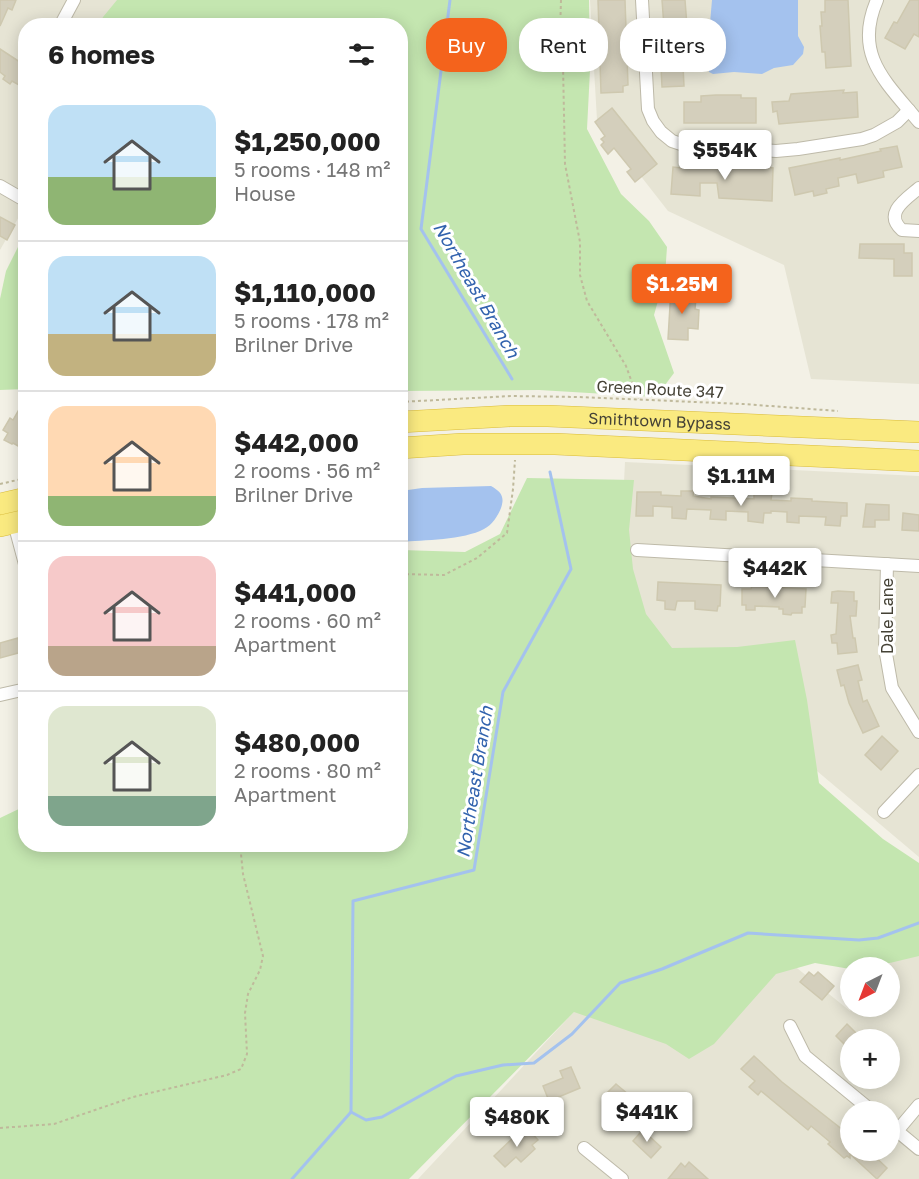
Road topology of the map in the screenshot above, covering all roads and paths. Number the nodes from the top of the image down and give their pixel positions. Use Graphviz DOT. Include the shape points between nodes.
graph roads {
  1 [pos="74,0"];
  2 [pos="561,0"];
  3 [pos="642,0"];
  4 [pos="877,0"];
  5 [pos="64,18"];
  6 [pos="909,110"];
  7 [pos="919,122"];
  8 [pos="0,186"];
  9 [pos="919,188"];
  10 [pos="18,196"];
  11 [pos="919,231"];
  12 [pos="638,400"];
  13 [pos="408,402"];
  14 [pos="840,411"];
  15 [pos="408,421"];
  16 [pos="919,432"];
  17 [pos="408,447"];
  18 [pos="515,460"];
  19 [pos="919,461"];
  20 [pos="18,480"];
  21 [pos="0,484"];
  22 [pos="18,500"];
  23 [pos="0,504"];
  24 [pos="13,523"];
  25 [pos="18,540"];
  26 [pos="637,550"];
  27 [pos="887,564"];
  28 [pos="919,566"];
  29 [pos="408,574"];
  30 [pos="18,690"];
  31 [pos="0,695"];
  32 [pos="919,732"];
  33 [pos="919,775"];
  34 [pos="884,812"];
  35 [pos="241,852"];
  36 [pos="790,1026"];
  37 [pos="860,1101"];
  38 [pos="919,1106"];
  39 [pos="900,1122"];
  40 [pos="0,1128"];
  41 [pos="900,1134"];
  42 [pos="584,1148"];
  43 [pos="919,1149"];
  44 [pos="622,1179"];
  1 -- 5 [label="street"];
  2 -- 12 [label="path" via="565,164 580,242 580,275 587,301 626,366"];
  3 -- 6 [label="street" via="648,109 653,122 672,141 695,146 798,150 874,135"];
  4 -- 6 [label="street" via="871,13 868,47 882,77"];
  6 -- 7 [label="street"];
  8 -- 10 [label="street"];
  9 -- 11 [label="street" via="898,206 895,216 902,230"];
  12 -- 13 [label="path, Green Route 347" via="512,396"];
  12 -- 14 [label="path, Green Route 347"];
  15 -- 16 [label="highway, Smithtown Bypass" via="548,416"];
  17 -- 19 [label="highway, Smithtown Bypass" via="555,444"];
  18 -- 29 [label="path" via="507,532 477,558 444,575"];
  20 -- 21 [label="path"];
  22 -- 23 [label="highway"];
  24 -- 25 [label="street"];
  26 -- 27 [label="street"];
  27 -- 28 [label="street"];
  27 -- 32 [label="street, Dale Lane" via="885,648 892,688"];
  30 -- 31 [label="street"];
  33 -- 34 [label="street"];
  35 -- 40 [label="path" via="263,956 244,1013 247,1054 241,1069 133,1097 54,1124"];
  36 -- 37 [label="street" via="805,1056"];
  38 -- 39 [label="street"];
  41 -- 43 [label="street"];
  42 -- 44 [label="street"];
}
